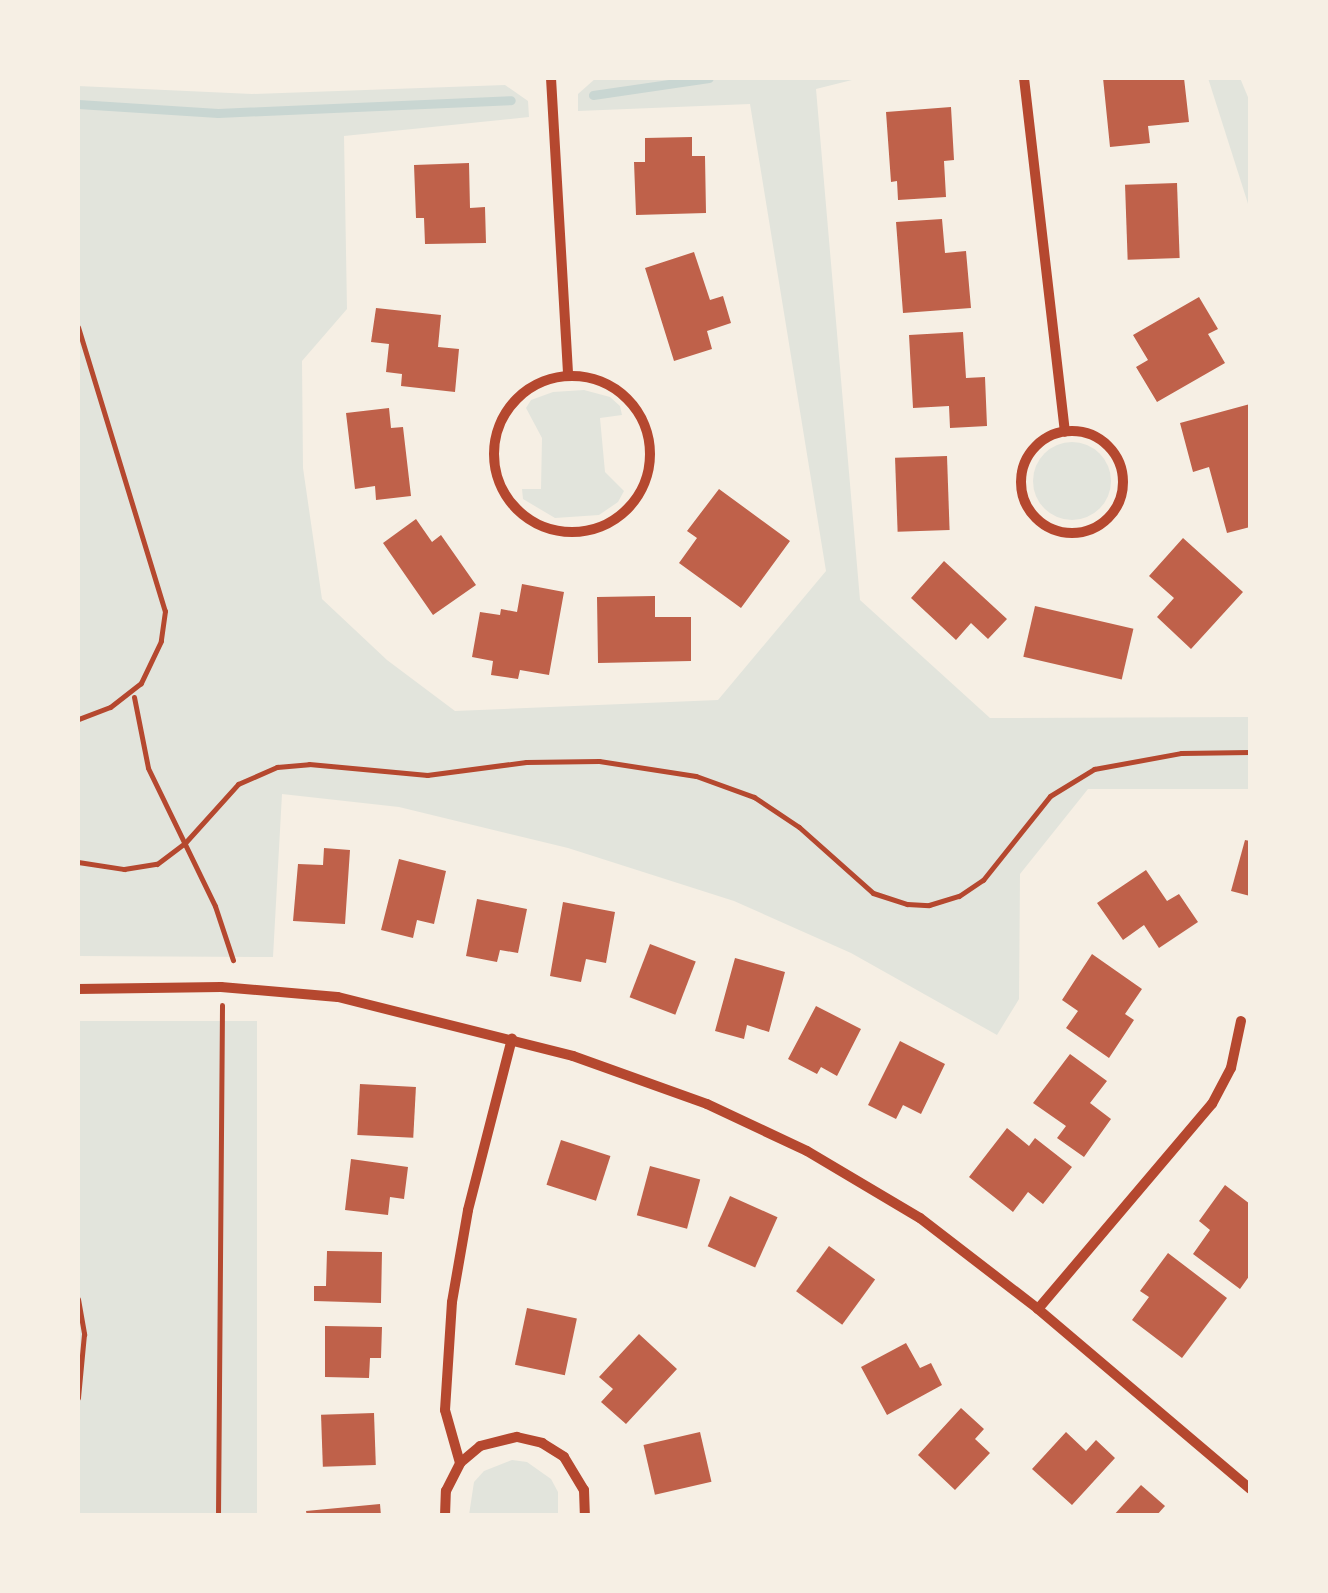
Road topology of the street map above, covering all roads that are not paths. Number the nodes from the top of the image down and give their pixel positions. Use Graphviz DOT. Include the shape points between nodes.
graph roads {
  1 [pos="551,78"];
  2 [pos="1024,78"];
  3 [pos="568,376"];
  4 [pos="1065,432"];
  5 [pos="78,989"];
  6 [pos="1241,1022"];
  7 [pos="512,1039"];
  8 [pos="1038,1310"];
  9 [pos="460,1462"];
  10 [pos="1250,1490"];
  11 [pos="445,1516"];
  12 [pos="585,1516"];
  1 -- 3 [label="street"];
  2 -- 4 [label="street"];
  3 -- 3 [label="street" via="550,378 518,397 494,446 499,482 520,513 572,532 624,512 649,462 644,424 622,394 606,383"];
  4 -- 4 [label="street" via="1042,441 1026,460 1024,497 1047,526 1083,532 1114,510 1122,473 1102,441"];
  5 -- 7 [label="street" via="221,987 338,997"];
  6 -- 8 [label="street" via="1231,1068 1212,1104"];
  7 -- 8 [label="street" via="656,1084 808,1151 920,1218"];
  7 -- 9 [label="street" via="452,1302 445,1410"];
  8 -- 10 [label="street"];
  9 -- 11 [label="street" via="446,1491"];
  9 -- 12 [label="street" via="504,1438 542,1443 579,1478"];
}
